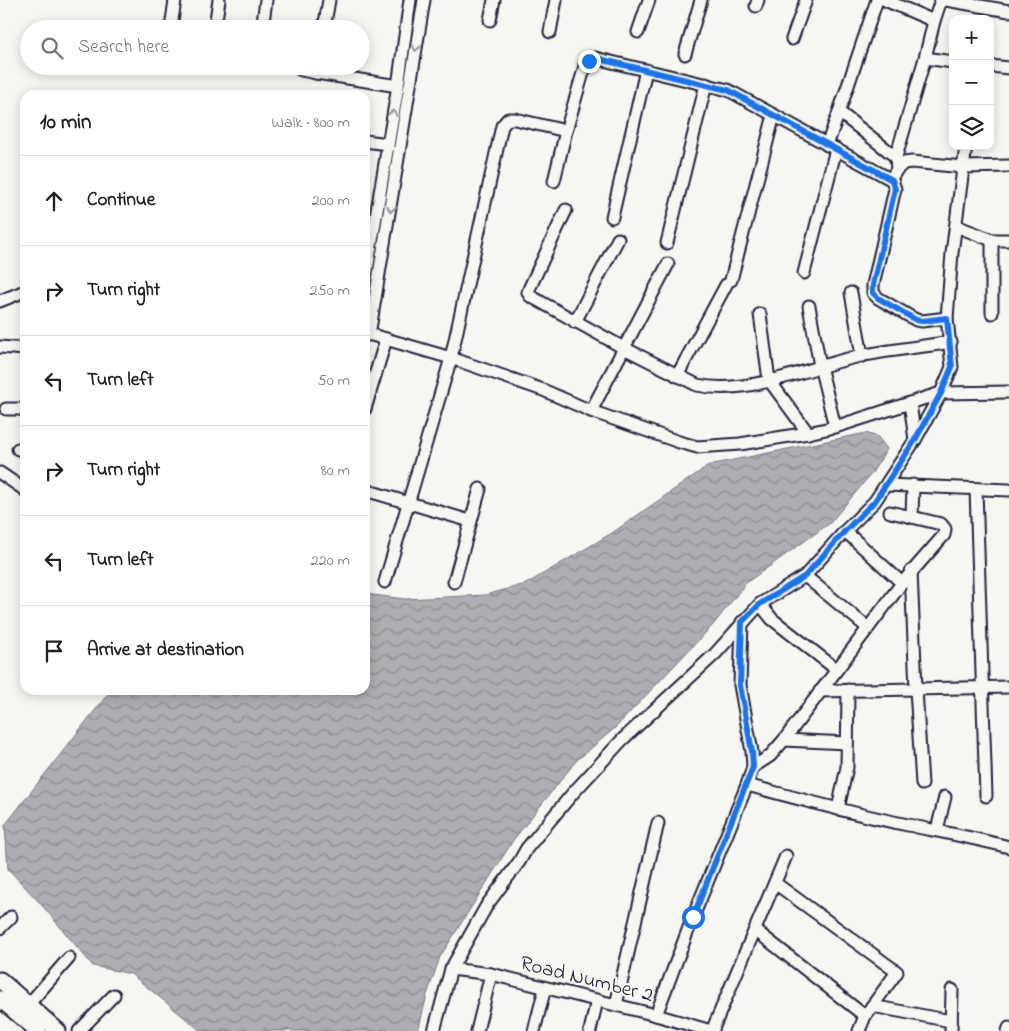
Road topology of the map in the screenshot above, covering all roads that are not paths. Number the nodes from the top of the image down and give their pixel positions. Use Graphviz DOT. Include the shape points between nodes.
graph roads {
  1 [pos="175,0"];
  2 [pos="219,0"];
  3 [pos="266,0"];
  4 [pos="329,0"];
  5 [pos="410,0"];
  6 [pos="424,0"];
  7 [pos="494,0"];
  8 [pos="556,0"];
  9 [pos="649,0"];
  10 [pos="701,0"];
  11 [pos="806,0"];
  12 [pos="877,0"];
  13 [pos="885,0"];
  14 [pos="941,0"];
  15 [pos="946,0"];
  16 [pos="1009,10"];
  17 [pos="172,20"];
  18 [pos="216,20"];
  19 [pos="263,20"];
  20 [pos="326,20"];
  21 [pos="490,20"];
  22 [pos="934,22"];
  23 [pos="550,32"];
  24 [pos="638,32"];
  25 [pos="792,39"];
  26 [pos="685,54"];
  27 [pos="925,58"];
  28 [pos="949,61"];
  29 [pos="994,66"];
  30 [pos="1009,68"];
  31 [pos="646,70"];
  32 [pos="342,75"];
  33 [pos="706,84"];
  34 [pos="398,86"];
  35 [pos="839,112"];
  36 [pos="774,115"];
  37 [pos="566,131"];
  38 [pos="370,142"];
  39 [pos="388,144"];
  40 [pos="832,147"];
  41 [pos="965,150"];
  42 [pos="896,163"];
  43 [pos="1009,166"];
  44 [pos="963,167"];
  45 [pos="892,180"];
  46 [pos="554,181"];
  47 [pos="566,210"];
  48 [pos="612,217"];
  49 [pos="956,226"];
  50 [pos="618,239"];
  51 [pos="992,240"];
  52 [pos="1009,240"];
  53 [pos="667,244"];
  54 [pos="370,252"];
  55 [pos="668,264"];
  56 [pos="804,273"];
  57 [pos="20,293"];
  58 [pos="852,293"];
  59 [pos="0,301"];
  60 [pos="809,306"];
  61 [pos="992,313"];
  62 [pos="760,314"];
  63 [pos="370,316"];
  64 [pos="947,318"];
  65 [pos="575,322"];
  66 [pos="370,335"];
  67 [pos="386,339"];
  68 [pos="951,342"];
  69 [pos="0,347"];
  70 [pos="624,348"];
  71 [pos="20,349"];
  72 [pos="862,356"];
  73 [pos="451,358"];
  74 [pos="820,366"];
  75 [pos="677,376"];
  76 [pos="769,380"];
  77 [pos="370,392"];
  78 [pos="1009,392"];
  79 [pos="941,393"];
  80 [pos="910,402"];
  81 [pos="6,409"];
  82 [pos="20,409"];
  83 [pos="591,411"];
  84 [pos="835,427"];
  85 [pos="808,433"];
  86 [pos="915,440"];
  87 [pos="0,473"];
  88 [pos="886,485"];
  89 [pos="913,485"];
  90 [pos="20,487"];
  91 [pos="976,489"];
  92 [pos="480,490"];
  93 [pos="1009,490"];
  94 [pos="370,491"];
  95 [pos="409,503"];
  96 [pos="890,512"];
  97 [pos="912,517"];
  98 [pos="470,521"];
  99 [pos="845,531"];
  100 [pos="911,571"];
  101 [pos="805,576"];
  102 [pos="385,582"];
  103 [pos="454,582"];
  104 [pos="902,583"];
  105 [pos="760,604"];
  106 [pos="742,622"];
  107 [pos="868,628"];
  108 [pos="836,669"];
  109 [pos="1009,687"];
  110 [pos="983,688"];
  111 [pos="916,689"];
  112 [pos="848,690"];
  113 [pos="820,691"];
  114 [pos="784,740"];
  115 [pos="847,743"];
  116 [pos="753,767"];
  117 [pos="922,784"];
  118 [pos="747,785"];
  119 [pos="986,796"];
  120 [pos="944,798"];
  121 [pos="838,809"];
  122 [pos="658,823"];
  123 [pos="937,830"];
  124 [pos="1009,847"];
  125 [pos="786,856"];
  126 [pos="775,883"];
  127 [pos="11,917"];
  128 [pos="0,928"];
  129 [pos="755,930"];
  130 [pos="69,958"];
  131 [pos="451,969"];
  132 [pos="492,974"];
  133 [pos="545,988"];
  134 [pos="952,990"];
  135 [pos="114,995"];
  136 [pos="3,996"];
  137 [pos="597,1000"];
  138 [pos="616,1004"];
  139 [pos="28,1005"];
  140 [pos="868,1011"];
  141 [pos="656,1015"];
  142 [pos="951,1026"];
  143 [pos="38,1031"];
  144 [pos="58,1031"];
  145 [pos="79,1031"];
  146 [pos="434,1031"];
  147 [pos="477,1031"];
  148 [pos="534,1031"];
  149 [pos="590,1031"];
  150 [pos="712,1031"];
  151 [pos="859,1031"];
  1 -- 17 [label="street"];
  2 -- 18 [label="street"];
  3 -- 19 [label="street"];
  4 -- 20 [label="street"];
  5 -- 34 [label="street"];
  6 -- 63 [label="street, one-way"];
  7 -- 21 [label="street"];
  8 -- 23 [label="street"];
  9 -- 24 [label="street"];
  10 -- 26 [label="street"];
  11 -- 25 [label="street"];
  12 -- 35 [label="street"];
  13 -- 22 [label="street"];
  14 -- 22 [label="street"];
  15 -- 16 [label="street"];
  22 -- 27 [label="street"];
  27 -- 28 [label="street"];
  27 -- 42 [label="street"];
  29 -- 30 [label="street"];
  31 -- 33 [label="street"];
  31 -- 37 [label="street" via="595,58 589,61"];
  31 -- 48 [label="street"];
  32 -- 34 [label="street"];
  33 -- 36 [label="street" via="728,90"];
  33 -- 53 [label="street"];
  39 -- 34 [label="street, one-way"];
  35 -- 40 [label="street"];
  35 -- 42 [label="street"];
  36 -- 40 [label="street"];
  36 -- 75 [label="street" via="728,283"];
  37 -- 46 [label="street"];
  37 -- 73 [label="street" via="515,119 508,119 502,126"];
  38 -- 39 [label="street"];
  39 -- 54 [label="street"];
  40 -- 45 [label="street"];
  40 -- 56 [label="street"];
  41 -- 44 [label="street"];
  42 -- 44 [label="street"];
  42 -- 45 [label="street"];
  43 -- 44 [label="street"];
  44 -- 49 [label="street"];
  45 -- 64 [label="street" via="895,189 873,293 916,320"];
  47 -- 65 [label="street" via="528,292 534,299"];
  49 -- 51 [label="street"];
  49 -- 64 [label="street"];
  50 -- 65 [label="street"];
  51 -- 52 [label="street"];
  51 -- 61 [label="street"];
  55 -- 70 [label="street"];
  57 -- 59 [label="street"];
  58 -- 72 [label="street"];
  60 -- 74 [label="street"];
  62 -- 76 [label="street"];
  64 -- 68 [label="street"];
  65 -- 70 [label="street"];
  66 -- 67 [label="street"];
  67 -- 73 [label="street"];
  67 -- 77 [label="street"];
  68 -- 72 [label="street"];
  68 -- 79 [label="street" via="952,367"];
  69 -- 71 [label="street"];
  70 -- 75 [label="street"];
  70 -- 83 [label="street"];
  72 -- 74 [label="street"];
  73 -- 83 [label="street" via="543,390"];
  73 -- 95 [label="street"];
  74 -- 76 [label="street"];
  74 -- 84 [label="street"];
  75 -- 76 [label="street" via="696,386 709,388 743,386"];
  76 -- 85 [label="street"];
  78 -- 79 [label="street"];
  79 -- 80 [label="street"];
  79 -- 86 [label="street"];
  80 -- 84 [label="street"];
  80 -- 86 [label="street"];
  81 -- 82 [label="street"];
  83 -- 85 [label="street" via="697,446 740,444"];
  84 -- 85 [label="street"];
  86 -- 88 [label="street"];
  87 -- 90 [label="street"];
  88 -- 89 [label="street"];
  88 -- 99 [label="street"];
  89 -- 91 [label="street"];
  89 -- 97 [label="street"];
  91 -- 93 [label="street"];
  91 -- 110 [label="street"];
  92 -- 98 [label="street"];
  94 -- 95 [label="street"];
  95 -- 98 [label="street"];
  95 -- 102 [label="street"];
  96 -- 97 [label="street"];
  97 -- 100 [label="street" via="941,524 945,529 944,535"];
  98 -- 103 [label="street"];
  99 -- 101 [label="street"];
  99 -- 104 [label="street"];
  100 -- 104 [label="street"];
  100 -- 111 [label="street"];
  101 -- 105 [label="street"];
  101 -- 107 [label="street"];
  104 -- 107 [label="street"];
  105 -- 106 [label="street"];
  105 -- 108 [label="street" via="772,620"];
  106 -- 116 [label="street" via="740,685"];
  106 -- 131 [label="street" via="714,654 622,740 573,793 527,848 492,898"];
  107 -- 108 [label="street"];
  108 -- 113 [label="street"];
  109 -- 110 [label="street"];
  110 -- 111 [label="street"];
  110 -- 119 [label="street"];
  111 -- 112 [label="street"];
  111 -- 117 [label="street"];
  112 -- 113 [label="street"];
  112 -- 115 [label="street"];
  113 -- 114 [label="street"];
  114 -- 115 [label="street"];
  114 -- 116 [label="street" via="770,756"];
  115 -- 121 [label="street" via="847,767"];
  116 -- 118 [label="street"];
  118 -- 121 [label="street"];
  118 -- 141 [label="street"];
  120 -- 123 [label="street"];
  121 -- 123 [label="street"];
  122 -- 138 [label="street"];
  123 -- 124 [label="street"];
  125 -- 126 [label="street"];
  126 -- 129 [label="street"];
  126 -- 140 [label="street" via="896,972"];
  127 -- 128 [label="street"];
  129 -- 140 [label="street"];
  129 -- 150 [label="street"];
  130 -- 139 [label="street"];
  131 -- 132 [label="street, Road Number 2"];
  131 -- 146 [label="street"];
  132 -- 133 [label="street, Road Number 2"];
  132 -- 147 [label="street"];
  133 -- 137 [label="street, Road Number 2"];
  133 -- 148 [label="street"];
  134 -- 142 [label="street"];
  135 -- 145 [label="street"];
  136 -- 139 [label="street"];
  136 -- 143 [label="street"];
  137 -- 138 [label="street, Road Number 2"];
  137 -- 149 [label="street"];
  138 -- 141 [label="street, Road Number 2"];
  139 -- 144 [label="street"];
  140 -- 142 [label="street"];
  140 -- 151 [label="street"];
  141 -- 150 [label="street, Road Number 2"];
}
